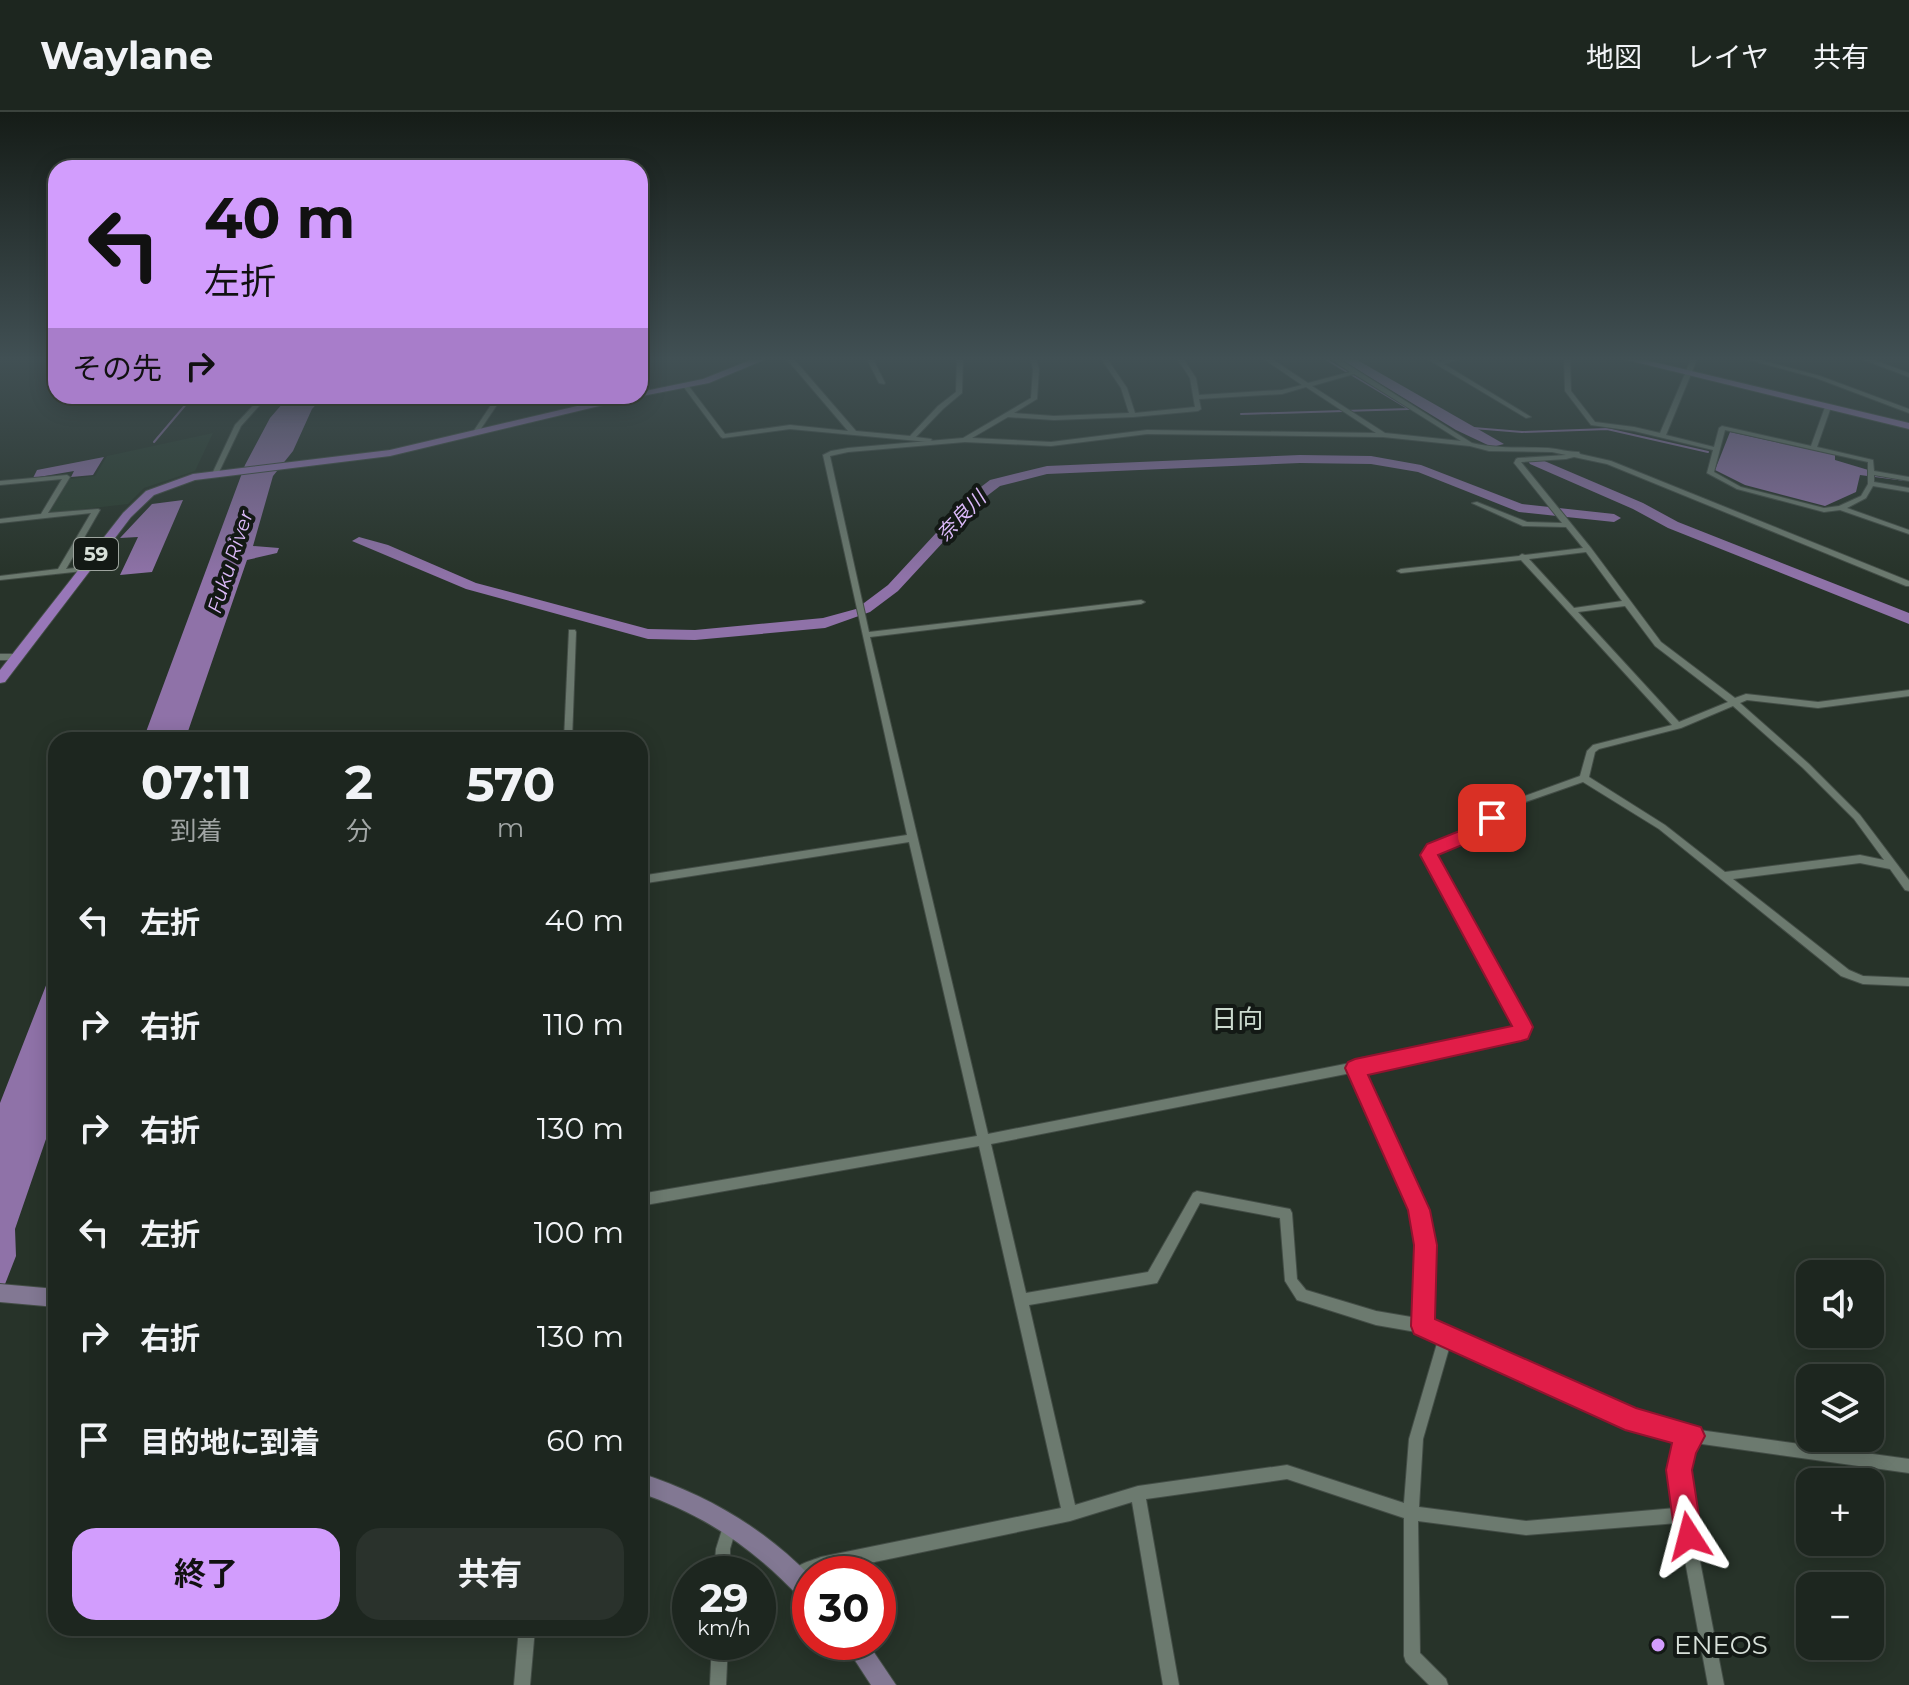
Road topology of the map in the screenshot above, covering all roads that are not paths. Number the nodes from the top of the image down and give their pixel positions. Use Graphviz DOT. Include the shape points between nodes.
graph roads {
  1 [pos="236,430"];
  2 [pos="482,430"];
  3 [pos="719,430"];
  4 [pos="765,430"];
  5 [pos="826,430"];
  6 [pos="852,430"];
  7 [pos="918,430"];
  8 [pos="979,430"];
  9 [pos="1376,430"];
  10 [pos="1448,430"];
  11 [pos="1630,430"];
  12 [pos="1664,430"];
  13 [pos="1721,430"];
  14 [pos="1734,430"];
  15 [pos="1820,430"];
  16 [pos="476,432"];
  17 [pos="854,433"];
  18 [pos="1383,435"];
  19 [pos="1662,436"];
  20 [pos="912,438"];
  21 [pos="961,441"];
  22 [pos="1470,444"];
  23 [pos="1814,447"];
  24 [pos="1715,449"];
  25 [pos="1577,453"];
  26 [pos="219,472"];
  27 [pos="1870,472"];
  28 [pos="1909,479"];
  29 [pos="0,483"];
  30 [pos="1871,484"];
  31 [pos="1909,490"];
  32 [pos="1475,503"];
  33 [pos="1841,508"];
  34 [pos="43,516"];
  35 [pos="0,521"];
  36 [pos="1566,523"];
  37 [pos="1909,532"];
  38 [pos="1588,550"];
  39 [pos="1522,556"];
  40 [pos="83,569"];
  41 [pos="61,571"];
  42 [pos="1401,571"];
  43 [pos="0,578"];
  44 [pos="1909,584"];
  45 [pos="1141,602"];
  46 [pos="1628,603"];
  47 [pos="1572,611"];
  48 [pos="572,632"];
  49 [pos="867,635"];
  50 [pos="0,657"];
  51 [pos="17,657"];
  52 [pos="0,679"];
  53 [pos="1909,693"];
  54 [pos="1734,702"];
  55 [pos="1678,726"];
  56 [pos="568,732"];
  57 [pos="1584,778"];
  58 [pos="911,838"];
  59 [pos="1890,865"];
  60 [pos="1724,876"];
  61 [pos="648,879"];
  62 [pos="1909,887"];
  63 [pos="1909,982"];
  64 [pos="1355,1068"];
  65 [pos="985,1140"];
  66 [pos="648,1199"];
  67 [pos="0,1293"];
  68 [pos="48,1297"];
  69 [pos="1022,1300"];
  70 [pos="1423,1326"];
  71 [pos="1446,1336"];
  72 [pos="1692,1436"];
  73 [pos="1909,1466"];
  74 [pos="648,1487"];
  75 [pos="1138,1493"];
  76 [pos="1411,1513"];
  77 [pos="1070,1514"];
  78 [pos="1684,1515"];
  79 [pos="731,1523"];
  80 [pos="723,1556"];
  81 [pos="865,1556"];
  82 [pos="792,1575"];
  83 [pos="526,1636"];
  84 [pos="719,1660"];
  85 [pos="863,1660"];
  86 [pos="874,1680"];
  87 [pos="522,1685"];
  88 [pos="718,1685"];
  89 [pos="1171,1685"];
  90 [pos="1440,1685"];
  91 [pos="1716,1685"];
  1 -- 26 [label="street"];
  2 -- 16 [label="main road, 59"];
  3 -- 4 [label="street" via="723,436"];
  5 -- 17 [label="street"];
  6 -- 17 [label="street"];
  7 -- 20 [label="street"];
  8 -- 21 [label="street"];
  9 -- 18 [label="street"];
  10 -- 22 [label="street"];
  11 -- 19 [label="street"];
  12 -- 19 [label="street"];
  13 -- 24 [label="street"];
  14 -- 23 [label="street"];
  15 -- 23 [label="street"];
  16 -- 26 [label="main road, 59" via="390,453"];
  17 -- 20 [label="street"];
  18 -- 21 [label="street" via="1147,432 1051,444"];
  18 -- 22 [label="street"];
  19 -- 24 [label="street"];
  20 -- 21 [label="street"];
  21 -- 49 [label="street" via="827,452"];
  22 -- 25 [label="street"];
  23 -- 27 [label="street" via="1871,461"];
  24 -- 33 [label="street" via="1710,473 1739,488 1824,510"];
  25 -- 36 [label="street" via="1517,463"];
  25 -- 44 [label="street"];
  26 -- 40 [label="main road, 59" via="150,493"];
  27 -- 28 [label="street"];
  27 -- 30 [label="street"];
  29 -- 34 [label="street" via="67,477"];
  30 -- 31 [label="street"];
  30 -- 33 [label="street" via="1864,497"];
  32 -- 36 [label="street" via="1526,524"];
  33 -- 37 [label="street"];
  34 -- 35 [label="street"];
  34 -- 41 [label="street" via="96,510"];
  36 -- 38 [label="street"];
  38 -- 39 [label="street"];
  38 -- 46 [label="street"];
  39 -- 42 [label="street"];
  39 -- 47 [label="street"];
  40 -- 41 [label="street"];
  40 -- 51 [label="main road, 59"];
  41 -- 43 [label="street"];
  45 -- 49 [label="street"];
  46 -- 47 [label="street"];
  46 -- 54 [label="street" via="1658,644"];
  47 -- 55 [label="street"];
  48 -- 56 [label="street"];
  49 -- 58 [label="street"];
  50 -- 51 [label="street"];
  51 -- 52 [label="main road, 59"];
  53 -- 54 [label="street" via="1818,705 1746,697"];
  54 -- 55 [label="street"];
  54 -- 59 [label="street" via="1857,817"];
  55 -- 57 [label="street" via="1596,747"];
  57 -- 60 [label="street" via="1643,813"];
  57 -- 64 [label="street" via="1517,802 1429,855 1523,1027 1521,1033"];
  58 -- 61 [label="street"];
  58 -- 65 [label="street"];
  59 -- 60 [label="street" via="1860,859"];
  59 -- 62 [label="street"];
  60 -- 63 [label="street" via="1845,973 1863,980"];
  64 -- 65 [label="street"];
  64 -- 70 [label="street" via="1419,1210 1426,1245"];
  65 -- 66 [label="street"];
  65 -- 69 [label="street"];
  67 -- 68 [label="main road"];
  69 -- 70 [label="street" via="1152,1278 1197,1197 1286,1213 1291,1281 1302,1295"];
  69 -- 77 [label="street"];
  70 -- 71 [label="street"];
  71 -- 72 [label="street" via="1634,1421"];
  71 -- 76 [label="street" via="1416,1439"];
  72 -- 73 [label="street"];
  72 -- 78 [label="street" via="1679,1470"];
  74 -- 79 [label="main road"];
  75 -- 76 [label="street" via="1287,1472"];
  75 -- 77 [label="street"];
  75 -- 89 [label="street"];
  76 -- 78 [label="street" via="1526,1528"];
  76 -- 90 [label="street" via="1412,1656"];
  77 -- 81 [label="street"];
  78 -- 91 [label="street"];
  79 -- 80 [label="street"];
  79 -- 82 [label="main road"];
  83 -- 87 [label="street"];
  84 -- 88 [label="street"];
  85 -- 86 [label="main road"];
}
